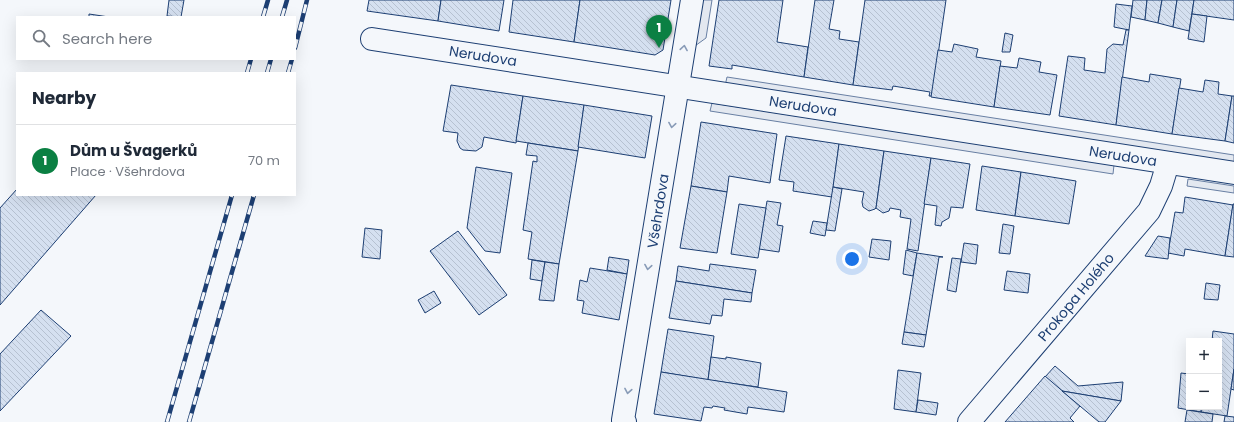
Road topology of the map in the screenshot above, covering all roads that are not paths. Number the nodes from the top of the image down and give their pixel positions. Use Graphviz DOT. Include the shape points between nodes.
graph roads {
  1 [pos="692,0"];
  2 [pos="372,39"];
  3 [pos="678,87"];
  4 [pos="1168,163"];
  5 [pos="1234,173"];
  6 [pos="625,422"];
  7 [pos="969,422"];
  3 -- 1 [label="street, Všehrdova, one-way"];
  2 -- 3 [label="street, Nerudova"];
  3 -- 4 [label="street, Nerudova"];
  3 -- 6 [label="street, Všehrdova, one-way" via="624,412"];
  4 -- 5 [label="street, Nerudova"];
  4 -- 7 [label="street, Prokopa Holého" via="1149,211"];
}
